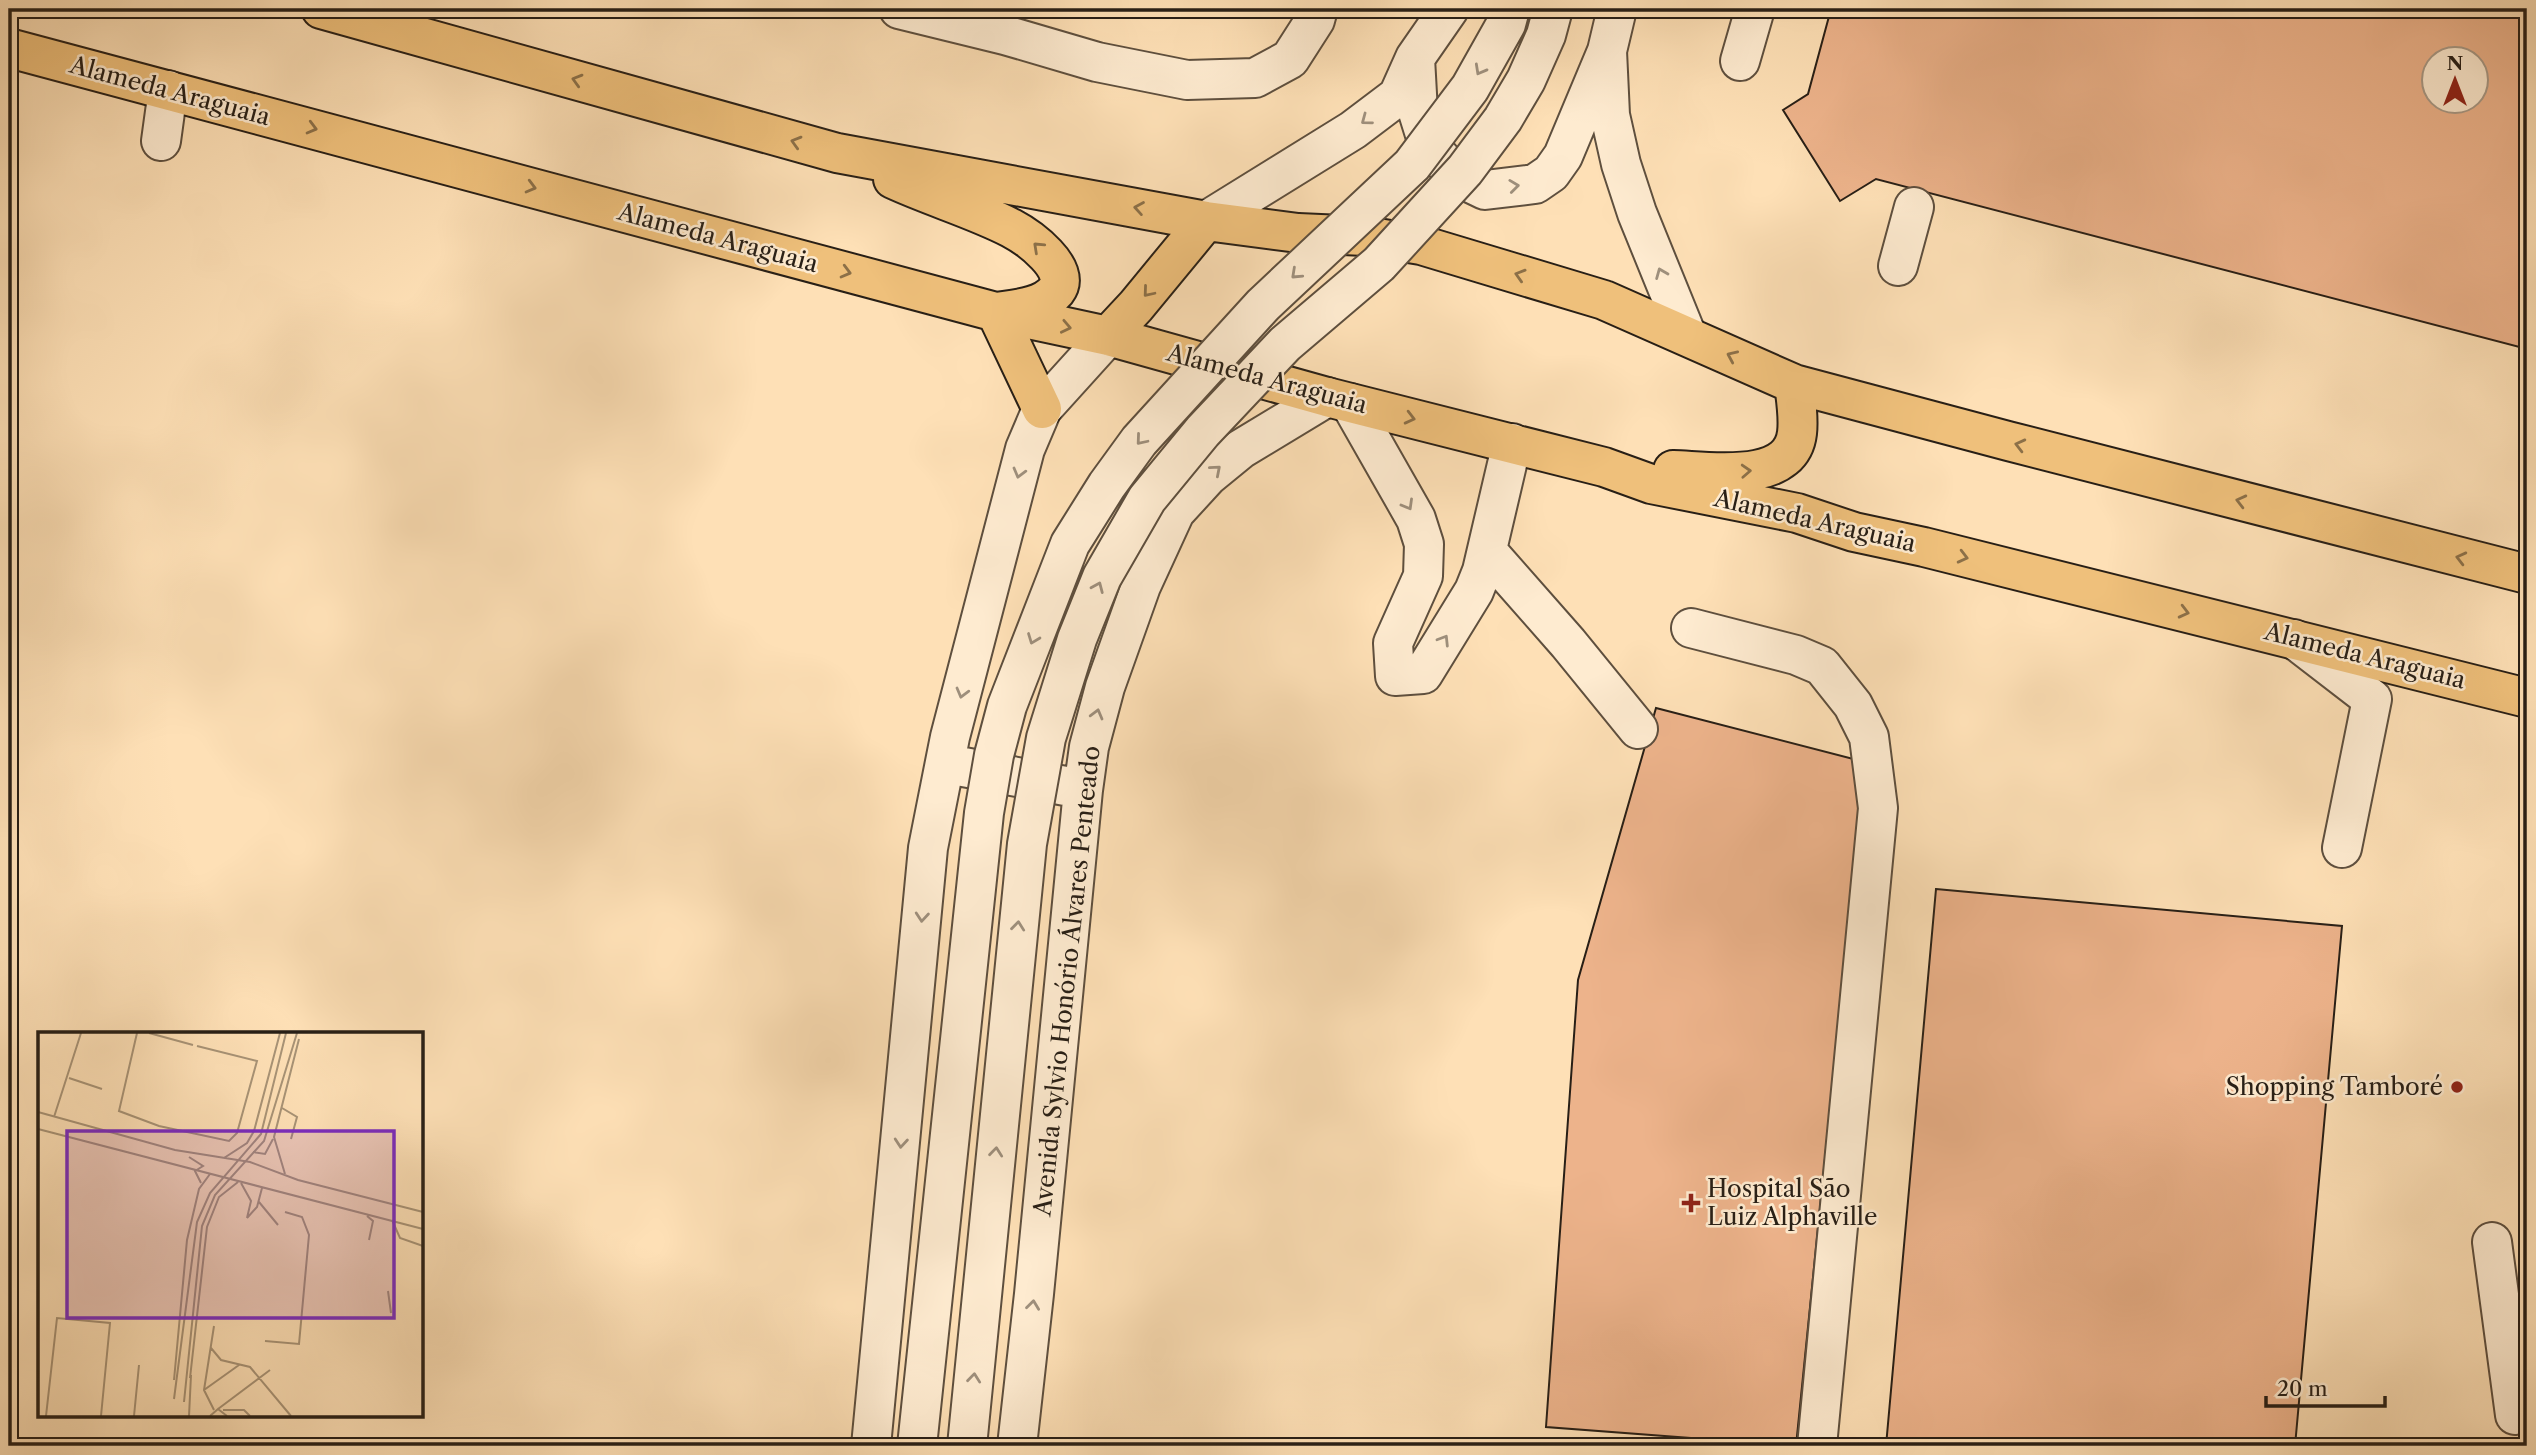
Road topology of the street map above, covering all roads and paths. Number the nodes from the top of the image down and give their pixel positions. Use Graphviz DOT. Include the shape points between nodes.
graph roads {
  1 [pos="321,9"];
  2 [pos="899,9"];
  3 [pos="1318,9"];
  4 [pos="1449,9"];
  5 [pos="1510,9"];
  6 [pos="1553,9"];
  7 [pos="1617,9"];
  8 [pos="1755,9"];
  9 [pos="9,48"];
  10 [pos="1607,51"];
  11 [pos="1415,58"];
  12 [pos="1740,61"];
  13 [pos="169,90"];
  14 [pos="161,141"];
  15 [pos="837,153"];
  16 [pos="1914,207"];
  17 [pos="1206,220"];
  18 [pos="1898,265"];
  19 [pos="996,312"];
  20 [pos="1108,335"];
  21 [pos="1687,336"];
  22 [pos="1794,384"];
  23 [pos="1338,400"];
  24 [pos="1042,409"];
  25 [pos="1512,443"];
  26 [pos="1604,467"];
  27 [pos="1487,551"];
  28 [pos="2527,574"];
  29 [pos="1691,628"];
  30 [pos="2294,639"];
  31 [pos="2525,702"];
  32 [pos="1638,729"];
  33 [pos="945,764"];
  34 [pos="1083,790"];
  35 [pos="2342,848"];
  36 [pos="2492,1242"];
  37 [pos="2515,1415"];
  38 [pos="871,1446"];
  39 [pos="917,1446"];
  40 [pos="967,1446"];
  41 [pos="1017,1446"];
  42 [pos="1817,1446"];
  15 -- 1 [label="main road, one-way"];
  2 -- 3 [label="street" via="1097,62 1187,80 1255,78 1290,59"];
  4 -- 11 [label="street"];
  5 -- 39 [label="street, one-way, bridge" via="1470,88 1412,165 1263,305 1139,441 1070,544 1007,706 994,755"];
  40 -- 6 [label="street, one-way, bridge" via="1027,844 1046,738 1102,577 1147,499 1203,431 1285,344 1379,264 1465,170 1526,80"];
  7 -- 10 [label="street"];
  8 -- 12 [label="street"];
  9 -- 13 [label="main road, Alameda Araguaia"];
  11 -- 10 [label="street, one-way" via="1418,111 1428,144 1456,176 1485,190 1535,184 1551,173 1563,156"];
  21 -- 10 [label="street, one-way" via="1621,164 1610,115"];
  11 -- 17 [label="street, one-way" via="1398,96 1353,130"];
  13 -- 14 [label="street"];
  13 -- 19 [label="main road, Alameda Araguaia, one-way"];
  17 -- 15 [label="main road, one-way"];
  19 -- 15 [label="main road, one-way" via="1032,306 1056,291 1060,281 1050,259 1011,228"];
  16 -- 18 [label="street"];
  17 -- 20 [label="main road, one-way"];
  21 -- 17 [label="main road, one-way" via="1604,300 1422,245"];
  19 -- 20 [label="main road, Alameda Araguaia, one-way"];
  19 -- 24 [label="main road"];
  20 -- 23 [label="main road, Alameda Araguaia"];
  20 -- 24 [label="street"];
  22 -- 21 [label="main road, one-way"];
  26 -- 22 [label="main road, one-way" via="1750,472 1774,465 1788,453 1797,435"];
  28 -- 22 [label="main road, one-way"];
  23 -- 25 [label="main road, Alameda Araguaia, one-way"];
  23 -- 27 [label="street, one-way" via="1416,519 1424,544 1423,576 1393,643 1395,676 1423,674 1474,591"];
  34 -- 23 [label="street, Avenida Sylvio Honório Álvares Penteado, one-way" via="1105,687 1140,586 1175,512 1241,449"];
  24 -- 33 [label="street, one-way" via="1025,449"];
  25 -- 26 [label="main road, Alameda Araguaia"];
  25 -- 27 [label="street"];
  26 -- 30 [label="main road, Alameda Araguaia, one-way" via="1651,484 1797,513 1854,533"];
  27 -- 32 [label="street"];
  29 -- 42 [label="street" via="1822,666 1853,705 1869,737 1878,808"];
  30 -- 31 [label="main road, Alameda Araguaia"];
  30 -- 35 [label="street" via="2372,699"];
  33 -- 34 [label="street"];
  33 -- 38 [label="street, one-way" via="928,848"];
  41 -- 34 [label="street, Avenida Sylvio Honório Álvares Penteado, one-way"];
  36 -- 37 [label="street"];
}
